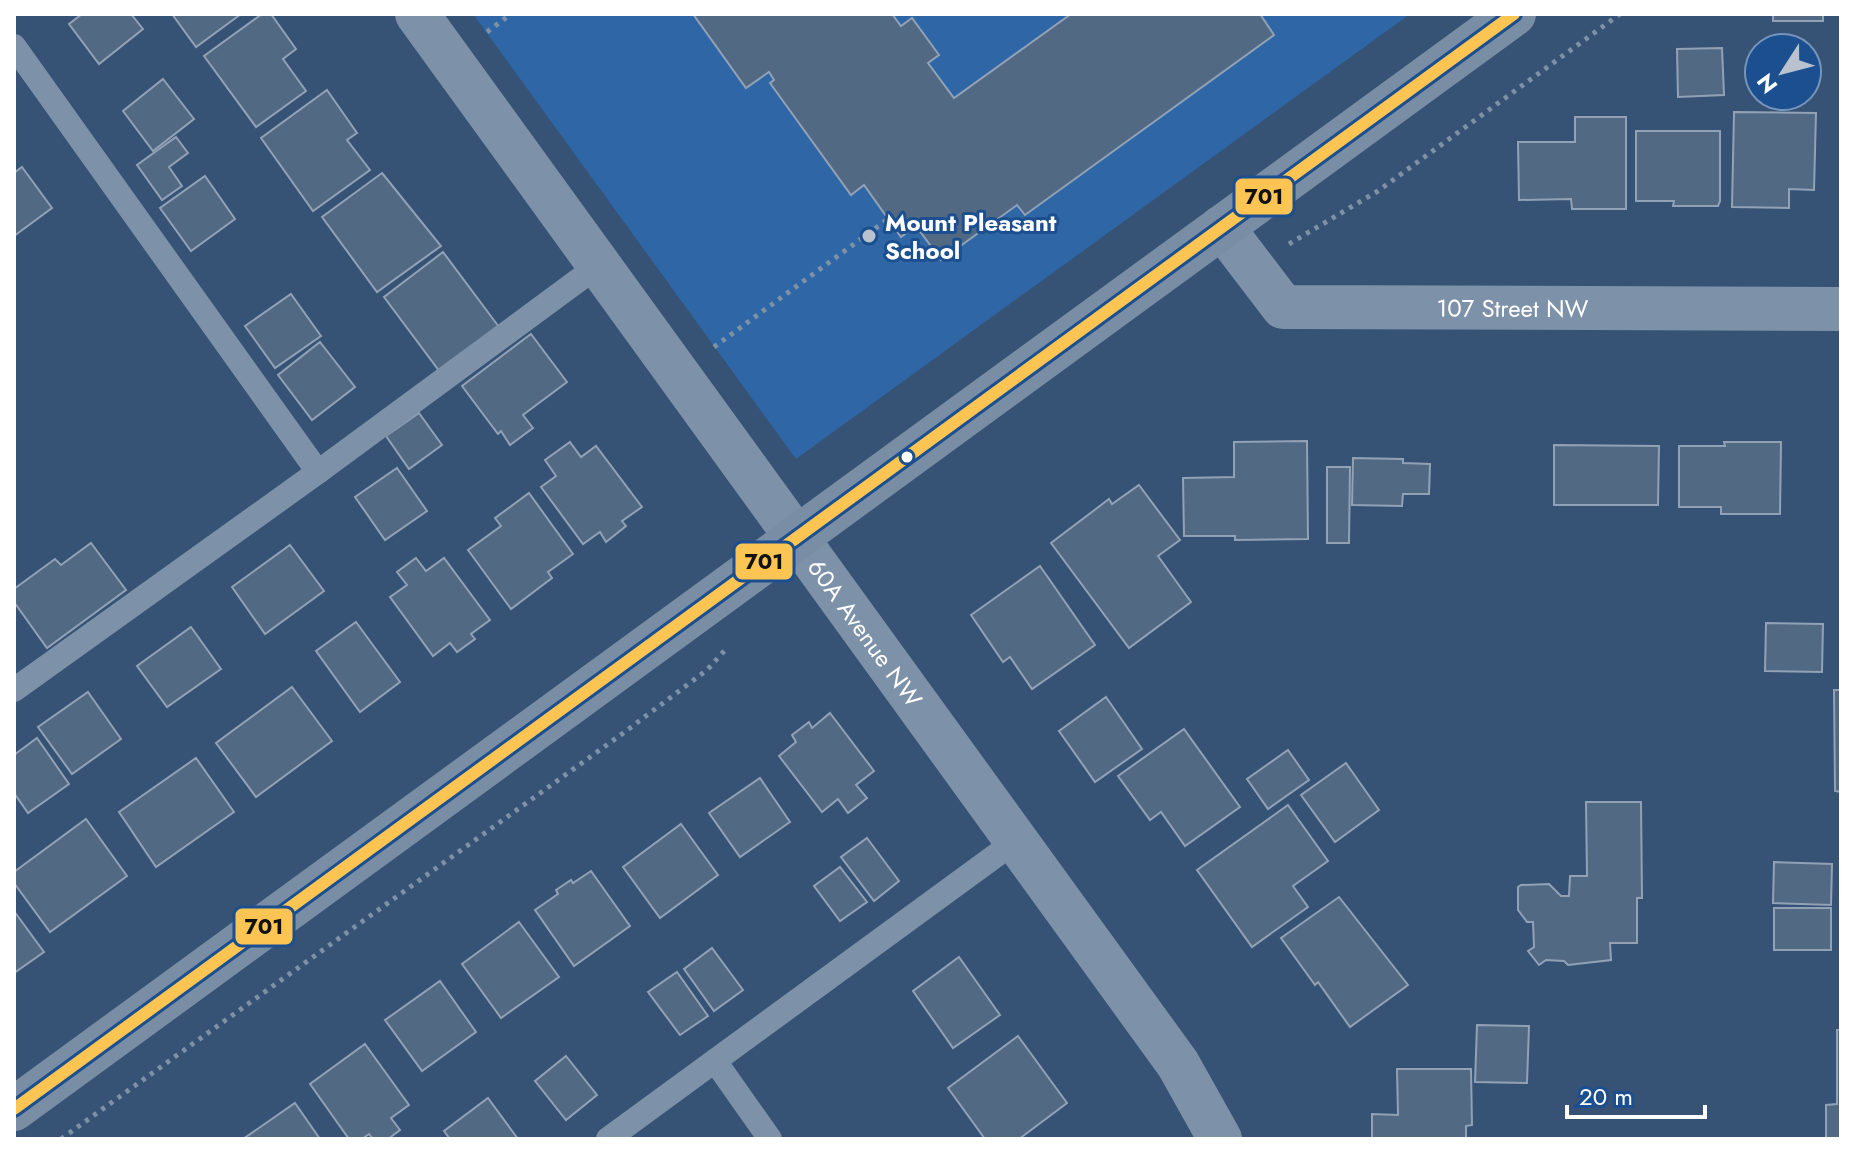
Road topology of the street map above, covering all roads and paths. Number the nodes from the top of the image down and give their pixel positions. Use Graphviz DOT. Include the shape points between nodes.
graph roads {
  1 [pos="417,14"];
  2 [pos="511,14"];
  3 [pos="1514,14"];
  4 [pos="476,39"];
  5 [pos="14,46"];
  6 [pos="888,219"];
  7 [pos="1222,227"];
  8 [pos="599,265"];
  9 [pos="1841,309"];
  10 [pos="678,374"];
  11 [pos="318,472"];
  12 [pos="798,537"];
  13 [pos="734,641"];
  14 [pos="14,690"];
  15 [pos="1017,840"];
  16 [pos="715,1061"];
  17 [pos="14,1109"];
  18 [pos="61,1139"];
  19 [pos="608,1139"];
  20 [pos="770,1139"];
  21 [pos="1220,1139"];
  1 -- 8 [label="street, 60A Avenue NW"];
  2 -- 4 [label="path"];
  3 -- 7 [label="street"];
  5 -- 11 [label="lane"];
  6 -- 10 [label="path"];
  7 -- 9 [label="street, 107 Street NW" via="1283,307"];
  7 -- 12 [label="street"];
  8 -- 10 [label="street, 60A Avenue NW"];
  8 -- 11 [label="lane"];
  10 -- 12 [label="street, 60A Avenue NW"];
  11 -- 14 [label="lane"];
  12 -- 15 [label="street, 60A Avenue NW"];
  12 -- 17 [label="street"];
  13 -- 18 [label="path" via="707,670 622,734"];
  15 -- 16 [label="lane"];
  15 -- 21 [label="street, 60A Avenue NW" via="1178,1064"];
  16 -- 19 [label="lane"];
  16 -- 20 [label="lane"];
}
